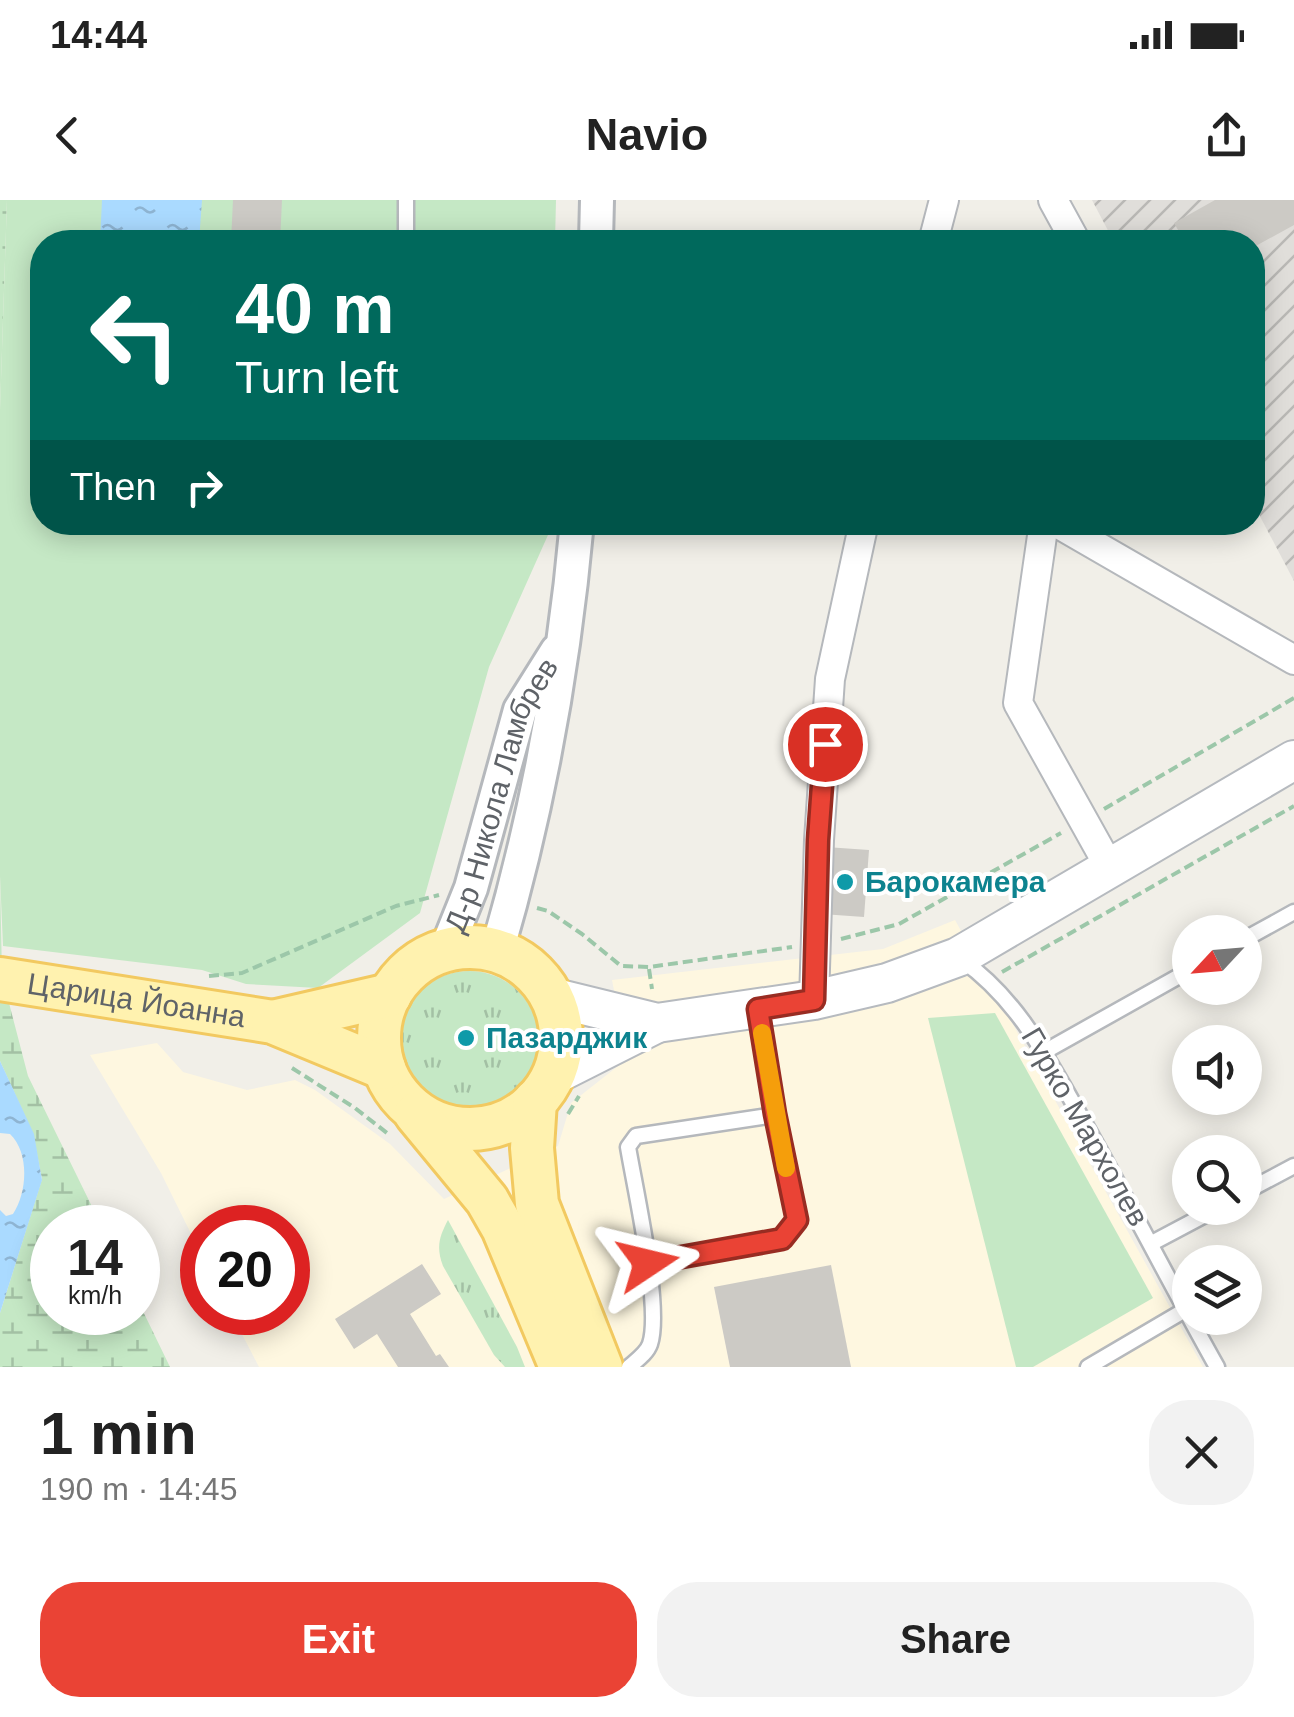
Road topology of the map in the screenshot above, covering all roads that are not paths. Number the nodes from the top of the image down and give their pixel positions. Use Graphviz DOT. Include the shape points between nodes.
graph roads {
  1 [pos="406,200"];
  2 [pos="597,200"];
  3 [pos="944,200"];
  4 [pos="1054,200"];
  5 [pos="406,230"];
  6 [pos="596,230"];
  7 [pos="936,230"];
  8 [pos="1070,230"];
  9 [pos="575,535"];
  10 [pos="861,535"];
  11 [pos="1042,535"];
  12 [pos="1078,535"];
  13 [pos="562,643"];
  14 [pos="1294,660"];
  15 [pos="1294,760"];
  16 [pos="1110,868"];
  17 [pos="1294,912"];
  18 [pos="1262,930"];
  19 [pos="446,950"];
  20 [pos="497,951"];
  21 [pos="958,957"];
  22 [pos="1172,980"];
  23 [pos="15,981"];
  24 [pos="390,995"];
  25 [pos="551,997"];
  26 [pos="814,1000"];
  27 [pos="758,1009"];
  28 [pos="274,1022"];
  29 [pos="657,1023"];
  30 [pos="1044,1052"];
  31 [pos="384,1068"];
  32 [pos="543,1089"];
  33 [pos="775,1114"];
  34 [pos="400,1121"];
  35 [pos="1294,1166"];
  36 [pos="1262,1183"];
  37 [pos="1186,1225"];
  38 [pos="1152,1243"];
  39 [pos="648,1263"];
  40 [pos="1172,1284"];
  41 [pos="1172,1318"];
  42 [pos="1199,1335"];
  43 [pos="562,1367"];
  44 [pos="602,1367"];
  45 [pos="630,1367"];
  46 [pos="1088,1367"];
  47 [pos="1217,1367"];
  1 -- 5 [label="lane"];
  2 -- 6 [label="street"];
  3 -- 7 [label="street"];
  4 -- 8 [label="street"];
  9 -- 13 [label="street, Д-р Никола Ламбрев"];
  10 -- 26 [label="street" via="830,680"];
  11 -- 16 [label="street" via="1018,703"];
  12 -- 14 [label="street"];
  13 -- 19 [label="street, Д-р Никола Ламбрев" via="520,710 471,888"];
  13 -- 20 [label="street, Д-р Никола Ламбрев" via="552,721"];
  15 -- 16 [label="main road"];
  16 -- 21 [label="main road"];
  17 -- 18 [label="lane"];
  19 -- 20 [label="main road"];
  19 -- 24 [label="main road" via="407,972"];
  20 -- 25 [label="main road" via="534,974"];
  21 -- 26 [label="main road"];
  21 -- 30 [label="lane, Гурко Мархолев" via="989,979"];
  22 -- 30 [label="lane"];
  23 -- 28 [label="main road, Царица Йоанна"];
  24 -- 28 [label="main road, Царица Йоанна"];
  24 -- 31 [label="main road" via="379,1031"];
  25 -- 29 [label="main road"];
  25 -- 32 [label="main road" via="560,1036"];
  26 -- 27 [label="main road"];
  27 -- 29 [label="main road"];
  27 -- 33 [label="lane"];
  28 -- 31 [label="main road, Царица Йоанна"];
  29 -- 32 [label="main road"];
  30 -- 38 [label="lane, Гурко Мархолев"];
  31 -- 34 [label="main road" via="398,1093"];
  32 -- 34 [label="main road" via="503,1122 478,1128"];
  32 -- 44 [label="main road" via="532,1148 537,1204"];
  33 -- 39 [label="lane" via="797,1220 782,1239"];
  33 -- 39 [label="lane" via="636,1136 628,1147"];
  34 -- 43 [label="main road" via="487,1200"];
  35 -- 36 [label="lane"];
  37 -- 38 [label="lane"];
  38 -- 40 [label="lane, Гурко Мархолев"];
  39 -- 45 [label="lane" via="653,1326 649,1348"];
  41 -- 46 [label="lane"];
  42 -- 47 [label="lane, Гурко Мархолев"];
}
